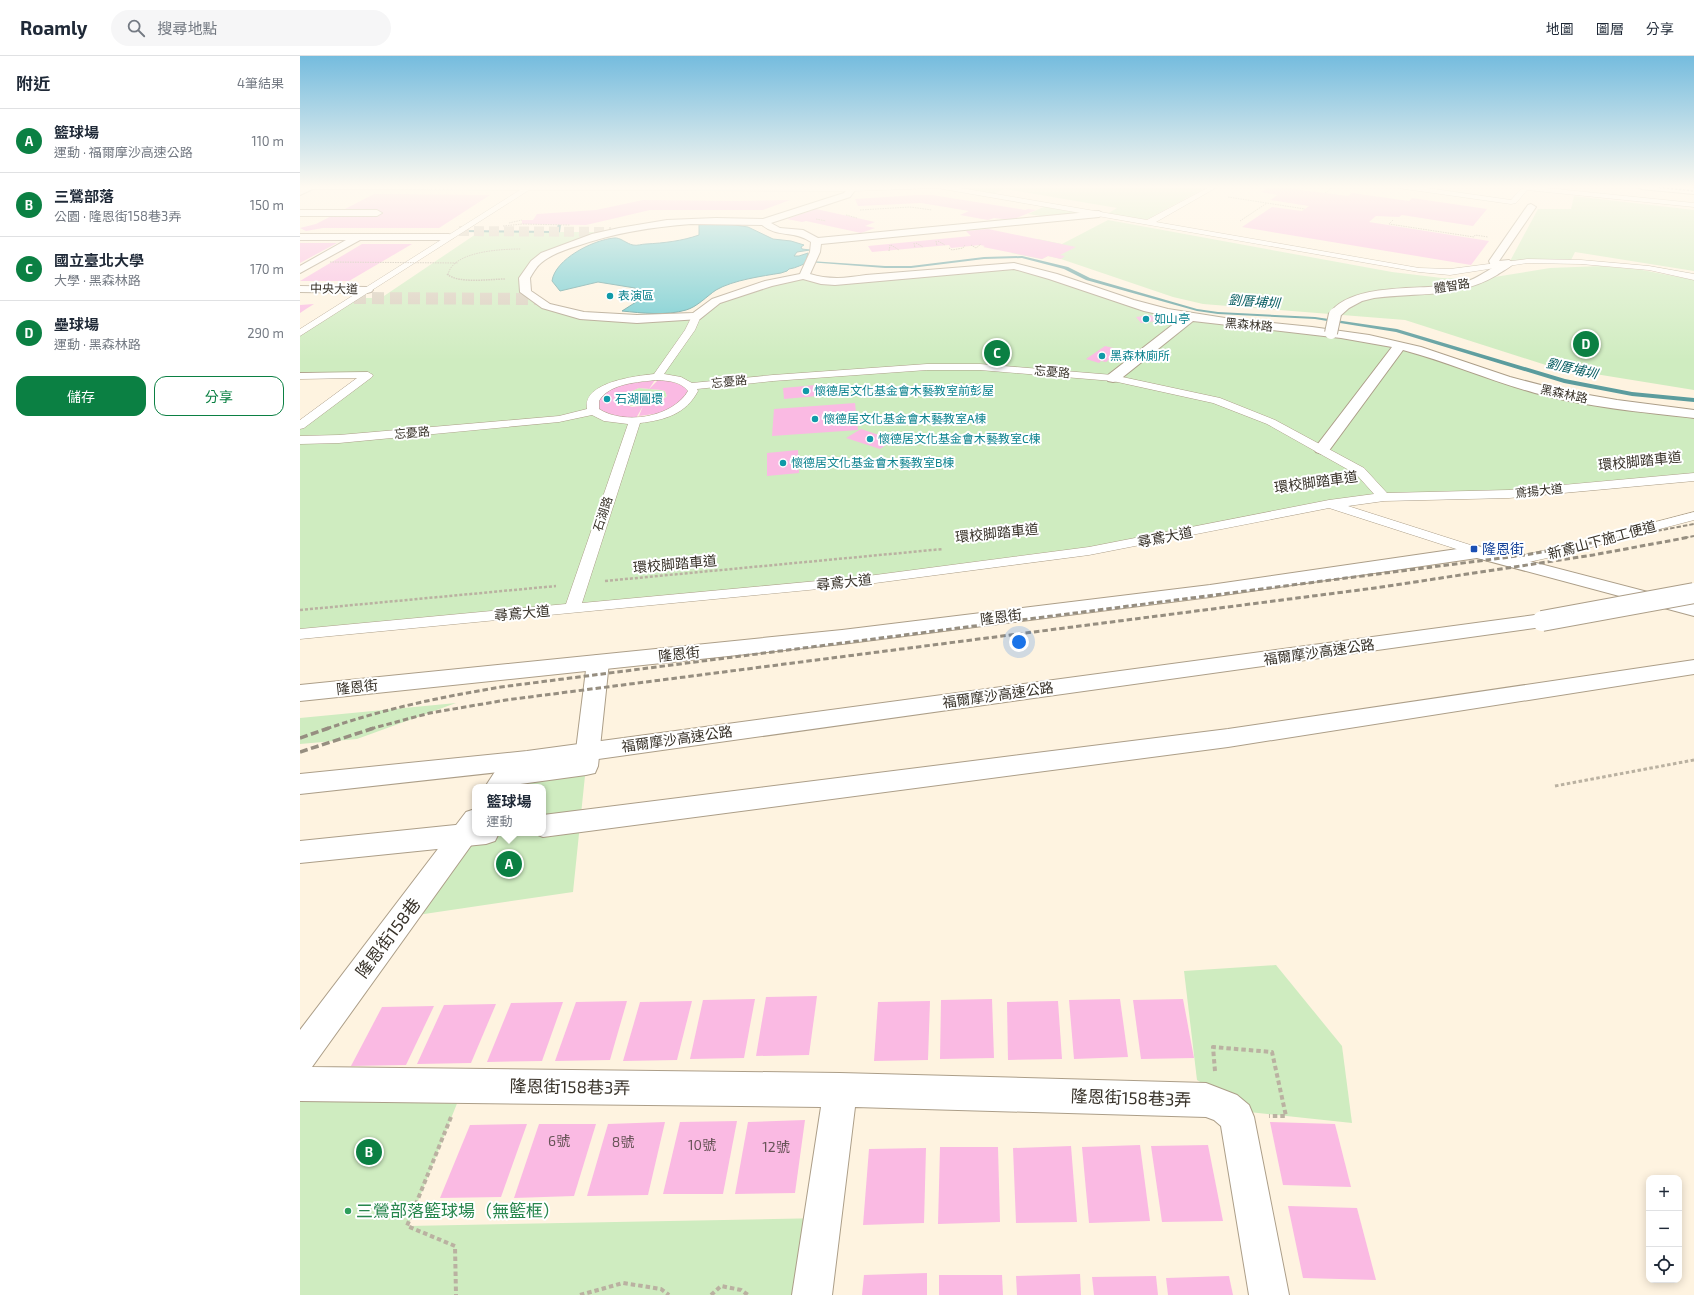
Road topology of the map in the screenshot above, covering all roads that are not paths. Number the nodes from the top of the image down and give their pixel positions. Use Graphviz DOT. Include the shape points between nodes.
graph roads {
  1 [pos="347,244"];
  2 [pos="438,244"];
  3 [pos="575,244"];
  4 [pos="813,244"];
  5 [pos="839,244"];
  6 [pos="1272,244"];
  7 [pos="1505,244"];
  8 [pos="815,247"];
  9 [pos="1509,263"];
  10 [pos="1495,266"];
  11 [pos="300,270"];
  12 [pos="806,273"];
  13 [pos="1694,277"];
  14 [pos="300,289"];
  15 [pos="367,290"];
  16 [pos="696,316"];
  17 [pos="1190,317"];
  18 [pos="300,333"];
  19 [pos="1331,333"];
  20 [pos="1400,345"];
  21 [pos="300,376"];
  22 [pos="657,377"];
  23 [pos="1113,378"];
  24 [pos="690,386"];
  25 [pos="594,411"];
  26 [pos="1694,414"];
  27 [pos="635,420"];
  28 [pos="300,426"];
  29 [pos="300,440"];
  30 [pos="1322,449"];
  31 [pos="1694,477"];
  32 [pos="1384,496"];
  33 [pos="1329,504"];
  34 [pos="1694,516"];
  35 [pos="1478,552"];
  36 [pos="1510,562"];
  37 [pos="1694,593"];
  38 [pos="572,608"];
  39 [pos="1694,610"];
  40 [pos="300,634"];
  41 [pos="598,662"];
  42 [pos="1694,667"];
  43 [pos="300,693"];
  44 [pos="587,752"];
  45 [pos="300,784"];
  46 [pos="500,784"];
  47 [pos="546,826"];
  48 [pos="472,829"];
  49 [pos="472,833"];
  50 [pos="300,852"];
  51 [pos="300,1056"];
  52 [pos="300,1084"];
  53 [pos="840,1090"];
  54 [pos="812,1295"];
  55 [pos="1269,1295"];
  1 -- 11 [label="main road"];
  2 -- 15 [label="lane"];
  3 -- 16 [label="main road" via="537,262 524,278 526,292 546,306 584,316 637,319"];
  4 -- 8 [label="main road"];
  5 -- 8 [label="main road"];
  6 -- 10 [label="lane" via="1419,270 1450,272"];
  7 -- 10 [label="main road" via="1494,261"];
  8 -- 12 [label="main road"];
  9 -- 10 [label="lane"];
  9 -- 13 [label="lane" via="1602,263 1649,268"];
  9 -- 19 [label="main road, 體智路, bridge" via="1470,284 1455,288 1377,295 1348,303 1341,306 1335,314"];
  12 -- 16 [label="main road" via="716,301"];
  12 -- 17 [label="main road, 黑森林路" via="820,282 842,282 874,277 1014,266 1035,270 1135,304"];
  14 -- 15 [label="main road, 中央大道"];
  15 -- 18 [label="lane"];
  16 -- 22 [label="lane" via="690,330"];
  17 -- 19 [label="main road, 黑森林路"];
  17 -- 23 [label="main road"];
  19 -- 20 [label="main road, 黑森林路"];
  20 -- 26 [label="main road, 黑森林路" via="1541,390 1602,402"];
  20 -- 30 [label="main road"];
  21 -- 28 [label="lane" via="368,375"];
  22 -- 24 [label="lane" via="682,381"];
  22 -- 25 [label="lane" via="626,381 601,391 594,398"];
  23 -- 24 [label="lane, 忘憂路" via="980,367 928,367"];
  23 -- 30 [label="lane, 忘憂路" via="1216,400 1271,422"];
  24 -- 27 [label="lane" via="692,398 685,405 660,416"];
  25 -- 27 [label="lane" via="613,419"];
  25 -- 29 [label="lane, 忘憂路" via="551,420 339,439"];
  27 -- 38 [label="lane, 石湖路"];
  30 -- 32 [label="lane, 忘憂路" via="1360,471"];
  31 -- 32 [label="lane, 鳶揚大道" via="1509,494"];
  32 -- 33 [label="lane, 尋鳶大道"];
  33 -- 35 [label="lane"];
  33 -- 38 [label="lane, 尋鳶大道" via="1089,551 860,581"];
  34 -- 36 [label="lane, 新鳶山下施工便道" via="1553,554"];
  35 -- 36 [label="main road, 隆恩街"];
  35 -- 41 [label="main road, 隆恩街" via="1210,591 842,637"];
  36 -- 39 [label="main road, 隆恩街"];
  37 -- 44 [label="main road, 福爾摩沙高速公路, bridge" via="1542,621"];
  38 -- 40 [label="lane, 尋鳶大道"];
  41 -- 43 [label="main road, 隆恩街"];
  41 -- 44 [label="main road"];
  42 -- 47 [label="main road" via="1228,738"];
  44 -- 45 [label="main road, 福爾摩沙高速公路" via="484,766"];
  44 -- 46 [label="main road" via="586,766 505,778"];
  48 -- 50 [label="main road"];
  49 -- 51 [label="main road, 隆恩街158巷" via="404,917"];
  52 -- 53 [label="main road, 隆恩街158巷3弄"];
  53 -- 54 [label="main road"];
  53 -- 55 [label="main road, 隆恩街158巷3弄" via="1206,1100 1228,1111"];
}
